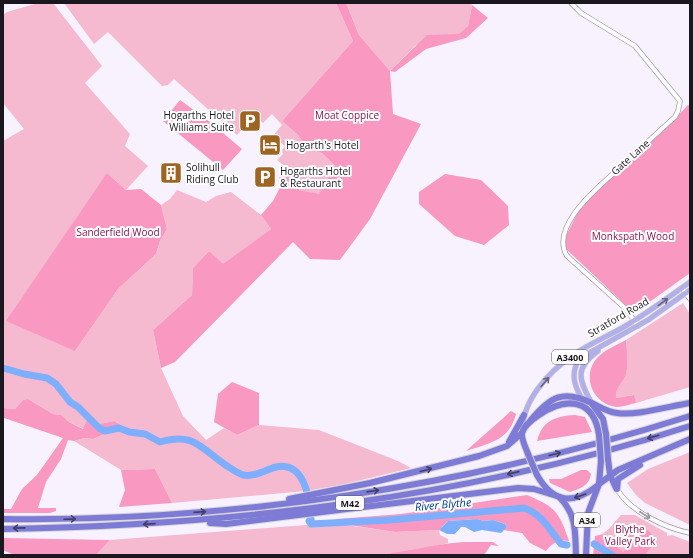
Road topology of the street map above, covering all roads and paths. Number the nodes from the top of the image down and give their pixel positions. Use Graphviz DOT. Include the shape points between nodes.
graph roads {
  1 [pos="571,3"];
  2 [pos="690,282"];
  3 [pos="686,290"];
  4 [pos="690,299"];
  5 [pos="635,320"];
  6 [pos="638,326"];
  7 [pos="617,338"];
  8 [pos="581,398"];
  9 [pos="591,402"];
  10 [pos="690,402"];
  11 [pos="589,412"];
  12 [pos="524,415"];
  13 [pos="690,416"];
  14 [pos="532,420"];
  15 [pos="690,426"];
  16 [pos="523,432"];
  17 [pos="690,439"];
  18 [pos="502,448"];
  19 [pos="653,456"];
  20 [pos="610,475"];
  21 [pos="598,485"];
  22 [pos="617,489"];
  23 [pos="559,497"];
  24 [pos="237,509"];
  25 [pos="3,520"];
  26 [pos="174,522"];
  27 [pos="3,528"];
  28 [pos="690,533"];
  29 [pos="576,555"];
  30 [pos="586,555"];
  1 -- 5 [label="street, Gate Lane" via="581,13 635,46 680,101 674,117 591,192 576,211 563,241 563,249 567,256"];
  2 -- 3 [label="main road, Stratford Road / A3400"];
  3 -- 4 [label="street"];
  5 -- 3 [label="main road, Stratford Road / A3400, one-way"];
  3 -- 6 [label="main road, Stratford Road / A3400"];
  5 -- 6 [label="street, Gate Lane"];
  12 -- 5 [label="main road, Stratford Road / A3400, one-way" via="538,390 561,364 594,342"];
  6 -- 7 [label="main road, Stratford Road / A3400"];
  7 -- 8 [label="main road, Stratford Road / A3400" via="585,354 576,363 573,380"];
  7 -- 9 [label="main road" via="589,357 582,366 581,380"];
  8 -- 9 [label="highway"];
  8 -- 11 [label="main road, Stratford Road / A3400"];
  8 -- 14 [label="highway" via="554,398 543,405"];
  9 -- 10 [label="highway" via="619,414"];
  9 -- 20 [label="highway, bridge" via="602,419 606,434"];
  11 -- 14 [label="highway" via="577,404 562,403 552,406"];
  11 -- 21 [label="highway, A34, bridge" via="596,423 599,435"];
  12 -- 16 [label="main road, Stratford Road"];
  12 -- 18 [label="highway" via="515,434"];
  24 -- 13 [label="highway, M42, one-way" via="381,490 489,470 651,429"];
  14 -- 16 [label="highway"];
  15 -- 26 [label="highway, M42, one-way" via="545,466 386,498 286,512"];
  16 -- 18 [label="highway" via="511,444"];
  16 -- 23 [label="highway, A34, bridge" via="528,454 537,475 547,488"];
  17 -- 19 [label="highway"];
  24 -- 18 [label="highway, one-way" via="425,471"];
  19 -- 20 [label="highway"];
  19 -- 22 [label="highway" via="618,479"];
  20 -- 21 [label="highway"];
  20 -- 22 [label="highway"];
  21 -- 23 [label="highway, A34, one-way" via="581,497"];
  21 -- 30 [label="highway, A34" via="588,513"];
  22 -- 28 [label="street, one-way" via="624,499 653,520 672,529"];
  23 -- 26 [label="highway" via="534,489 518,488 226,524"];
  23 -- 29 [label="highway, A34" via="570,509 573,518"];
  25 -- 24 [label="highway, M42, one-way" via="152,516"];
  26 -- 27 [label="highway, M42, one-way"];
}
